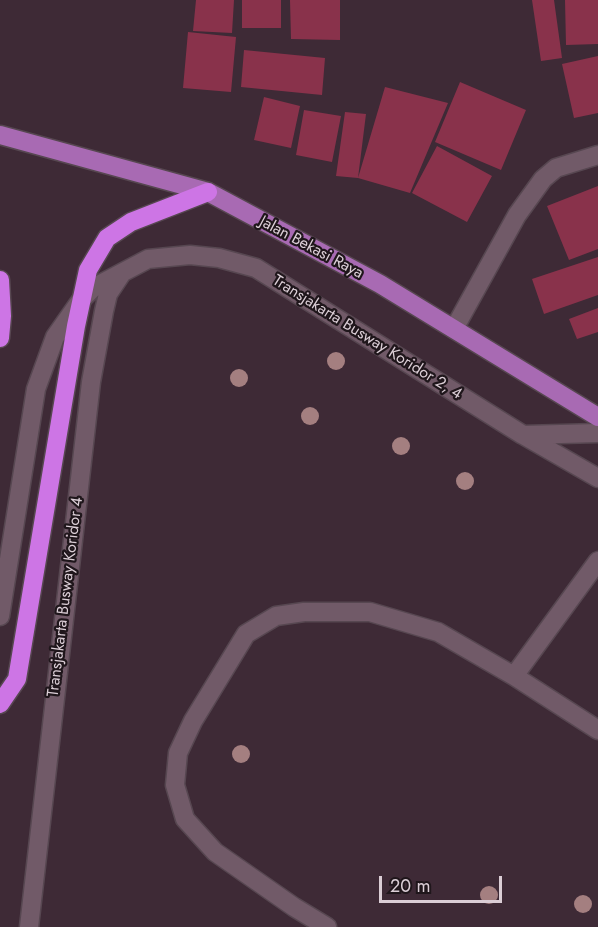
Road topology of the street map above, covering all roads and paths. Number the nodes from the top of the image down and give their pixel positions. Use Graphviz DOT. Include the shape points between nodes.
graph roads {
  1 [pos="0,135"];
  2 [pos="598,155"];
  3 [pos="208,192"];
  4 [pos="123,272"];
  5 [pos="0,280"];
  6 [pos="81,300"];
  7 [pos="454,329"];
  8 [pos="0,338"];
  9 [pos="598,417"];
  10 [pos="598,434"];
  11 [pos="522,435"];
  12 [pos="598,478"];
  13 [pos="598,561"];
  14 [pos="0,616"];
  15 [pos="514,676"];
  16 [pos="0,704"];
  17 [pos="598,730"];
  18 [pos="29,927"];
  19 [pos="327,927"];
  1 -- 3 [label="main road, Jalan Bekasi Raya"];
  2 -- 7 [label="lane" via="556,168 543,179 517,215"];
  3 -- 6 [label="highway" via="131,222 107,238 88,270"];
  3 -- 7 [label="main road, Jalan Bekasi Raya" via="380,284"];
  4 -- 6 [label="lane, Transjakarta Busway Koridor 2, 4" via="93,288"];
  4 -- 11 [label="lane, Transjakarta Busway Koridor 2, 4" via="148,259 190,255 256,268"];
  4 -- 18 [label="lane, Transjakarta Busway Koridor 4" via="108,294 91,382"];
  5 -- 8 [label="highway"];
  6 -- 14 [label="lane, Transjakarta Busway Koridor 2, 4" via="55,337 36,389"];
  6 -- 16 [label="highway" via="17,679"];
  7 -- 9 [label="main road, Jalan Bekasi Raya"];
  10 -- 11 [label="lane"];
  11 -- 12 [label="lane, Transjakarta Busway Koridor 2, 4"];
  13 -- 15 [label="lane"];
  15 -- 17 [label="lane"];
  15 -- 19 [label="lane" via="438,632 370,612 276,616 246,634 178,753 175,785 185,819 215,852"];
}
